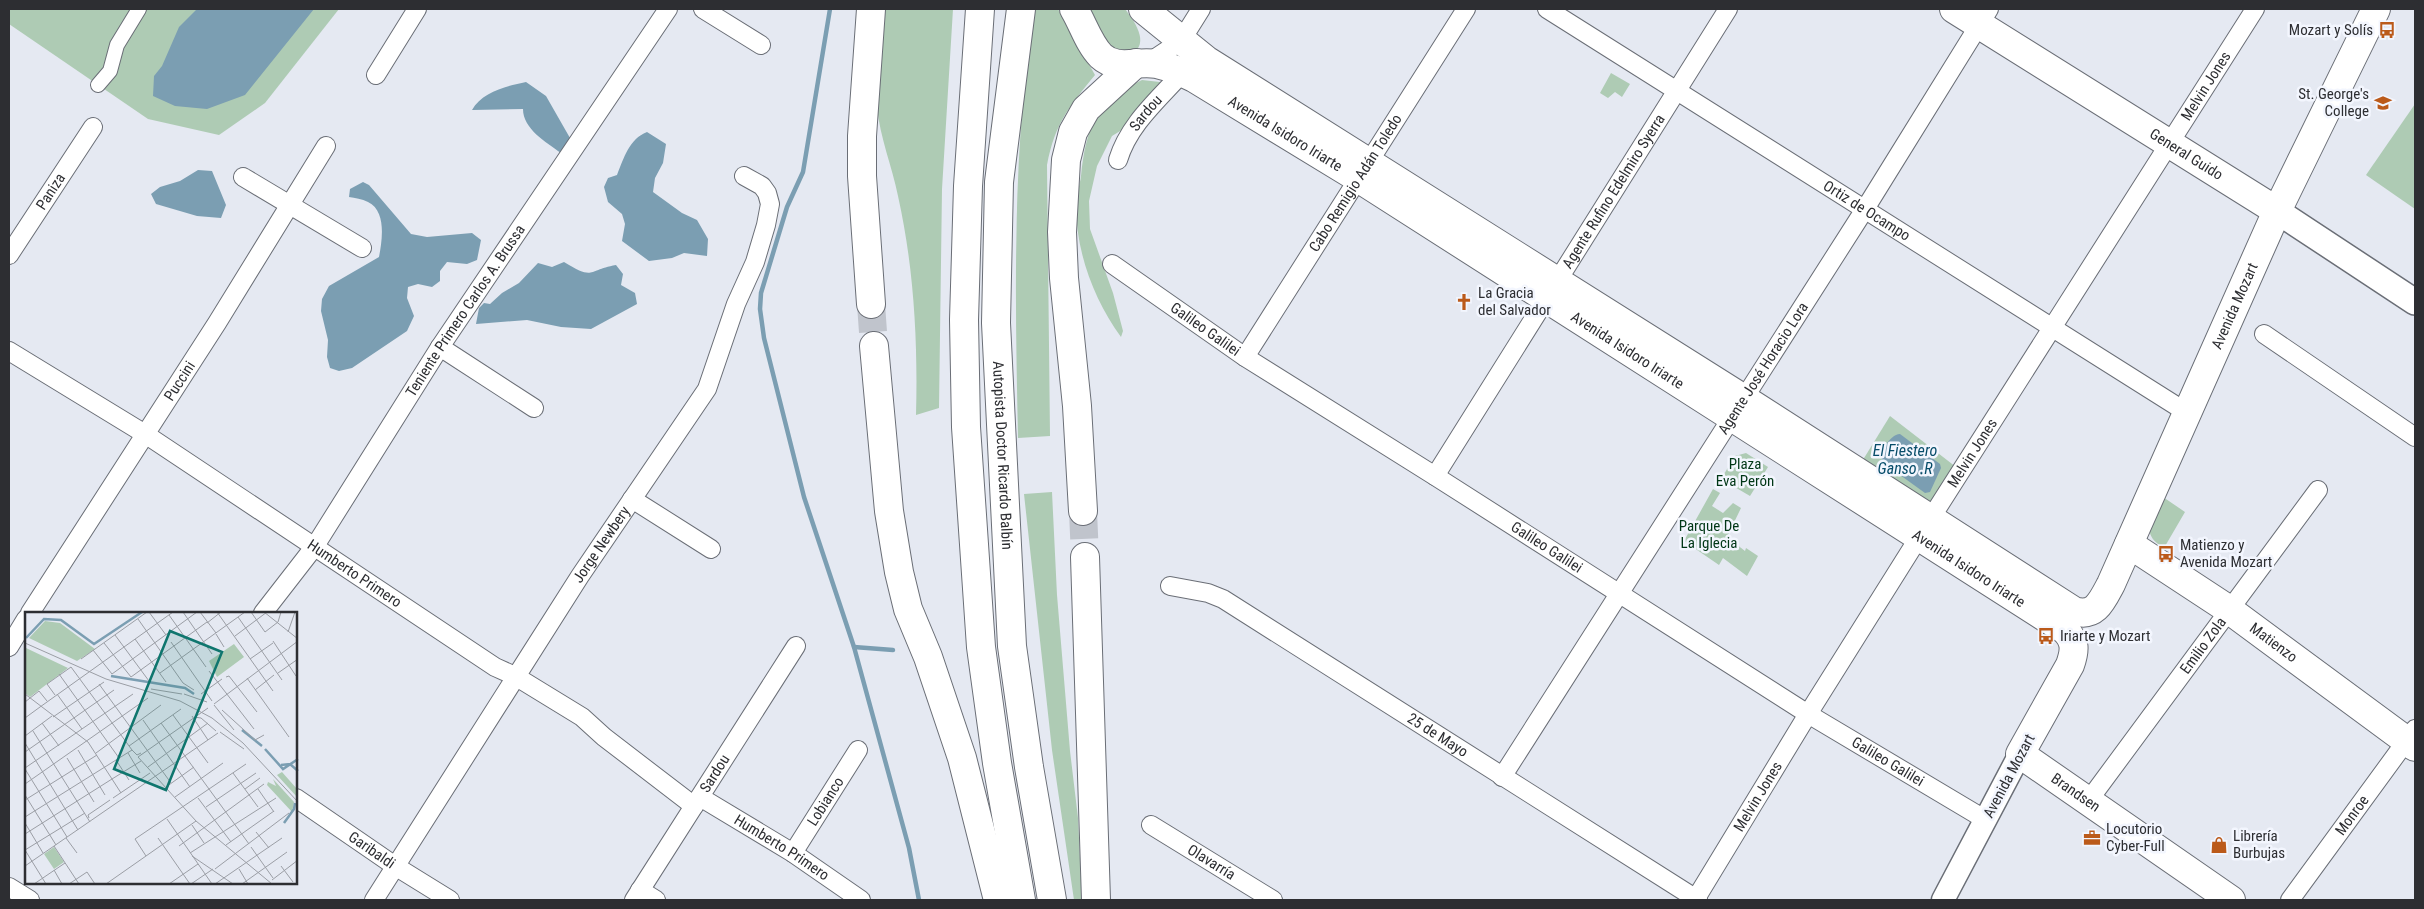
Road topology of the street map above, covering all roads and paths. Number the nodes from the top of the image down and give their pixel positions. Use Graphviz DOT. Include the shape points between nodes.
graph roads {
  1 [pos="139,9"];
  2 [pos="416,9"];
  3 [pos="668,9"];
  4 [pos="703,9"];
  5 [pos="871,9"];
  6 [pos="980,9"];
  7 [pos="1021,9"];
  8 [pos="1074,9"];
  9 [pos="1143,9"];
  10 [pos="1201,9"];
  11 [pos="1466,9"];
  12 [pos="1547,9"];
  13 [pos="1728,9"];
  14 [pos="1954,9"];
  15 [pos="2255,9"];
  16 [pos="2374,10"];
  17 [pos="1984,16"];
  18 [pos="1181,41"];
  19 [pos="761,45"];
  20 [pos="1142,63"];
  21 [pos="1194,70"];
  22 [pos="376,74"];
  23 [pos="98,85"];
  24 [pos="1676,90"];
  25 [pos="93,127"];
  26 [pos="2170,144"];
  27 [pos="326,146"];
  28 [pos="1118,160"];
  29 [pos="1363,170"];
  30 [pos="744,176"];
  31 [pos="242,177"];
  32 [pos="291,204"];
  33 [pos="1865,210"];
  34 [pos="2277,211"];
  35 [pos="362,248"];
  36 [pos="9,255"];
  37 [pos="1112,264"];
  38 [pos="1552,290"];
  39 [pos="2415,302"];
  40 [pos="870,304"];
  41 [pos="2051,328"];
  42 [pos="2264,334"];
  43 [pos="874,346"];
  44 [pos="440,347"];
  45 [pos="9,350"];
  46 [pos="1245,357"];
  47 [pos="534,408"];
  48 [pos="1738,408"];
  49 [pos="2186,412"];
  50 [pos="145,434"];
  51 [pos="2415,437"];
  52 [pos="1436,476"];
  53 [pos="2318,490"];
  54 [pos="632,499"];
  55 [pos="1083,511"];
  56 [pos="1925,527"];
  57 [pos="2129,544"];
  58 [pos="315,546"];
  59 [pos="711,549"];
  60 [pos="1086,557"];
  61 [pos="1170,586"];
  62 [pos="1620,593"];
  63 [pos="2099,606"];
  64 [pos="2228,609"];
  65 [pos="31,612"];
  66 [pos="264,612"];
  67 [pos="796,646"];
  68 [pos="2075,652"];
  69 [pos="515,676"];
  70 [pos="1808,714"];
  71 [pos="2412,739"];
  72 [pos="858,750"];
  73 [pos="2020,754"];
  74 [pos="1502,777"];
  75 [pos="298,799"];
  76 [pos="2090,800"];
  77 [pos="697,801"];
  78 [pos="1986,820"];
  79 [pos="1151,825"];
  80 [pos="793,853"];
  81 [pos="395,866"];
  82 [pos="9,887"];
  83 [pos="637,895"];
  84 [pos="2226,899"];
  85 [pos="30,900"];
  86 [pos="374,900"];
  87 [pos="450,900"];
  88 [pos="656,900"];
  89 [pos="861,900"];
  90 [pos="998,900"];
  91 [pos="1021,900"];
  92 [pos="1052,900"];
  93 [pos="1096,900"];
  94 [pos="1273,900"];
  95 [pos="1696,900"];
  96 [pos="1943,900"];
  97 [pos="2290,900"];
  1 -- 23 [label="street" via="117,45 110,71"];
  2 -- 22 [label="street"];
  3 -- 44 [label="street, Teniente Primero Carlos A. Brussa"];
  4 -- 19 [label="street"];
  5 -- 40 [label="main road" via="862,136"];
  6 -- 91 [label="main road" via="968,186 964,320 966,427 981,647"];
  7 -- 92 [label="main road, Autopista Doctor Ricardo Balbín" via="999,182 996,323 1012,646 1028,768"];
  8 -- 20 [label="main road, Avenida Isidoro Iriarte" via="1101,56 1115,64"];
  9 -- 18 [label="main road, Avenida Isidoro Iriarte"];
  9 -- 20 [label="main road" via="1152,38"];
  10 -- 18 [label="street"];
  11 -- 29 [label="street, Cabo Remigio Adán Toledo"];
  12 -- 24 [label="street, Ortiz de Ocampo"];
  13 -- 24 [label="street, Agente Rufino Edelmiro Syerra"];
  14 -- 17 [label="main road, General Guido"];
  15 -- 26 [label="street, Melvin Jones"];
  16 -- 34 [label="main road, Avenida Mozart"];
  17 -- 26 [label="main road, General Guido"];
  17 -- 33 [label="street, Agente José Horacio Lora"];
  18 -- 20 [label="street"];
  18 -- 21 [label="main road, Avenida Isidoro Iriarte"];
  20 -- 21 [label="main road, Avenida Isidoro Iriarte"];
  20 -- 55 [label="main road" via="1086,109 1073,132 1066,160 1062,232 1064,278 1077,406"];
  21 -- 28 [label="street, Sardou" via="1131,130"];
  21 -- 29 [label="main road, Avenida Isidoro Iriarte"];
  24 -- 33 [label="street, Ortiz de Ocampo"];
  24 -- 38 [label="street, Agente Rufino Edelmiro Syerra"];
  25 -- 36 [label="street, Paniza"];
  26 -- 34 [label="main road, General Guido"];
  26 -- 41 [label="street, Melvin Jones"];
  27 -- 32 [label="street, Puccini"];
  29 -- 38 [label="main road, Avenida Isidoro Iriarte"];
  29 -- 46 [label="street, Cabo Remigio Adán Toledo"];
  30 -- 54 [label="street, Jorge Newbery" via="762,186 770,204 754,262 707,389"];
  31 -- 32 [label="street"];
  32 -- 35 [label="street"];
  32 -- 50 [label="street, Puccini"];
  33 -- 41 [label="street, Ortiz de Ocampo"];
  33 -- 48 [label="street, Agente José Horacio Lora"];
  34 -- 39 [label="main road, General Guido"];
  34 -- 49 [label="main road, Avenida Mozart"];
  37 -- 46 [label="street, Galileo Galilei"];
  38 -- 48 [label="main road, Avenida Isidoro Iriarte"];
  38 -- 52 [label="street, Agente Rufino Edelmiro Syerra"];
  41 -- 49 [label="street, Ortiz de Ocampo"];
  41 -- 56 [label="street, Melvin Jones"];
  42 -- 51 [label="street"];
  43 -- 90 [label="main road" via="889,511 899,572 908,609 962,758"];
  44 -- 47 [label="street"];
  44 -- 58 [label="street, Teniente Primero Carlos A. Brussa"];
  45 -- 50 [label="street, Humberto Primero"];
  46 -- 52 [label="street, Galileo Galilei"];
  48 -- 56 [label="main road, Avenida Isidoro Iriarte"];
  48 -- 62 [label="street, Agente José Horacio Lora"];
  49 -- 57 [label="main road, Avenida Mozart"];
  50 -- 58 [label="street, Humberto Primero"];
  50 -- 65 [label="street, Puccini"];
  52 -- 62 [label="street, Galileo Galilei"];
  53 -- 64 [label="street, Emilio Zola"];
  54 -- 59 [label="street"];
  54 -- 69 [label="street, Jorge Newbery"];
  56 -- 63 [label="main road, Avenida Isidoro Iriarte" via="2074,610 2086,613"];
  56 -- 68 [label="main road, Avenida Isidoro Iriarte" via="2065,630 2072,639"];
  56 -- 70 [label="street, Melvin Jones"];
  57 -- 63 [label="main road, Avenida Mozart"];
  57 -- 64 [label="main road, Matienzo"];
  58 -- 66 [label="street, Teniente Primero Carlos A. Brussa"];
  58 -- 69 [label="street, Humberto Primero" via="495,667"];
  60 -- 93 [label="main road"];
  61 -- 74 [label="street, 25 de Mayo" via="1223,599"];
  62 -- 70 [label="street, Galileo Galilei"];
  62 -- 74 [label="street, Agente José Horacio Lora"];
  64 -- 71 [label="main road, Matienzo"];
  64 -- 76 [label="street, Emilio Zola"];
  67 -- 77 [label="street, Sardou"];
  68 -- 73 [label="main road, Avenida Mozart"];
  69 -- 77 [label="street, Humberto Primero" via="582,717 604,738"];
  69 -- 81 [label="street, Jorge Newbery"];
  70 -- 78 [label="street, Galileo Galilei"];
  70 -- 95 [label="street, Melvin Jones"];
  71 -- 97 [label="street, Monroe"];
  72 -- 80 [label="street, Lobianco"];
  73 -- 76 [label="main road, Brandsen"];
  73 -- 78 [label="street, Avenida Mozart"];
  74 -- 95 [label="street, 25 de Mayo"];
  75 -- 81 [label="street, Garibaldi"];
  76 -- 84 [label="main road, Brandsen"];
  77 -- 80 [label="street, Humberto Primero"];
  77 -- 83 [label="street, Sardou"];
  78 -- 96 [label="street, Avenida Mozart"];
  79 -- 94 [label="street, Olavarría"];
  80 -- 89 [label="street, Humberto Primero"];
  81 -- 86 [label="street, Jorge Newbery"];
  81 -- 87 [label="street, Garibaldi"];
  82 -- 85 [label="street"];
  83 -- 88 [label="street"];
}
